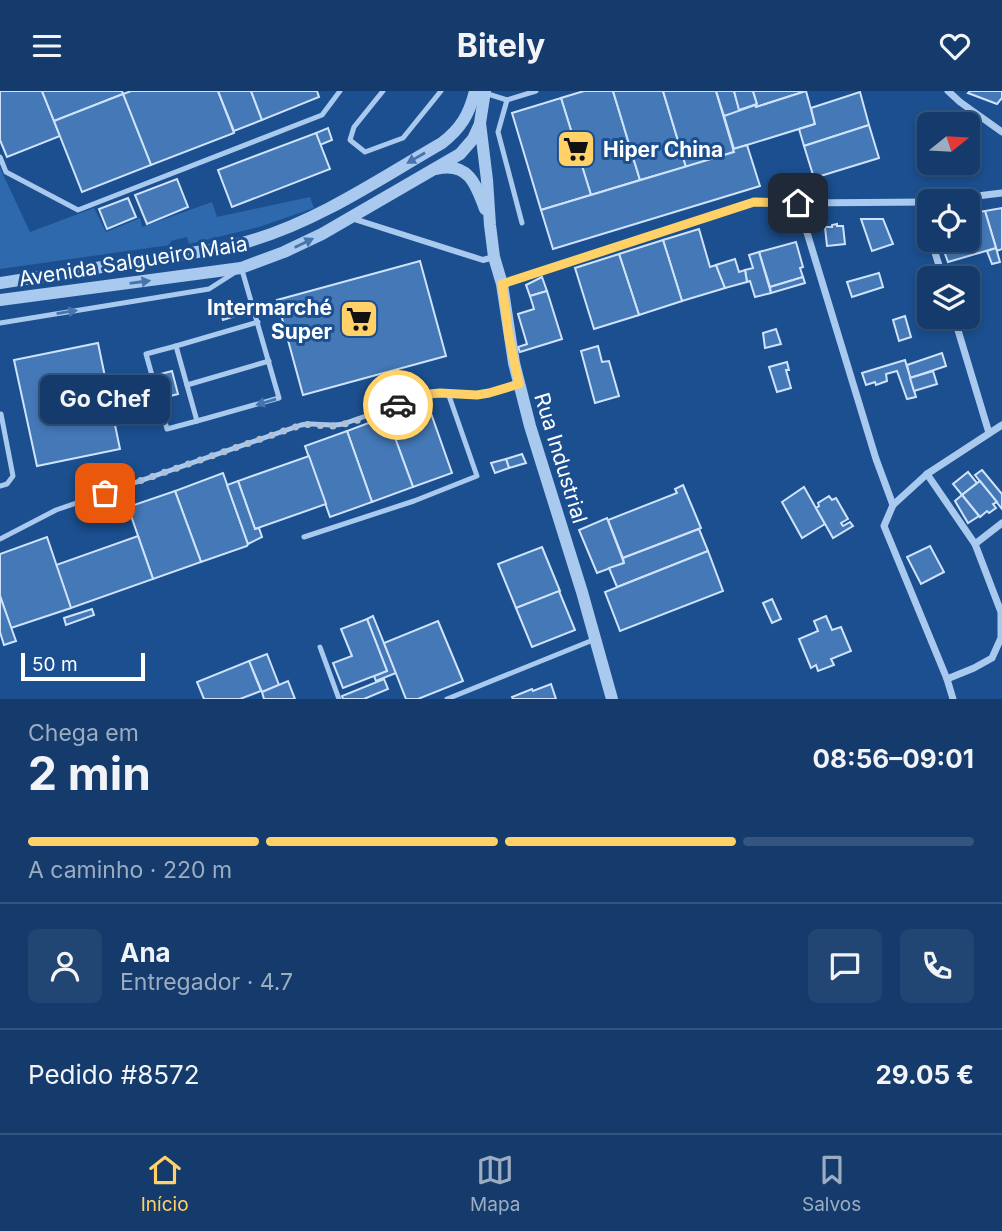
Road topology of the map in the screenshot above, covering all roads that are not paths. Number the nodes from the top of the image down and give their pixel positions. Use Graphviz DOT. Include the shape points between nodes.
graph roads {
  1 [pos="340,91"];
  2 [pos="383,91"];
  3 [pos="441,91"];
  4 [pos="536,91"];
  5 [pos="948,91"];
  6 [pos="481,92"];
  7 [pos="507,100"];
  8 [pos="480,123"];
  9 [pos="1002,132"];
  10 [pos="0,157"];
  11 [pos="429,171"];
  12 [pos="1002,193"];
  13 [pos="980,196"];
  14 [pos="798,203"];
  15 [pos="917,203"];
  16 [pos="349,217"];
  17 [pos="522,223"];
  18 [pos="490,225"];
  19 [pos="494,257"];
  20 [pos="241,268"];
  21 [pos="0,283"];
  22 [pos="502,284"];
  23 [pos="0,300"];
  24 [pos="258,322"];
  25 [pos="0,323"];
  26 [pos="958,329"];
  27 [pos="176,346"];
  28 [pos="269,361"];
  29 [pos="519,384"];
  30 [pos="187,385"];
  31 [pos="448,393"];
  32 [pos="0,413"];
  33 [pos="197,421"];
  34 [pos="1002,425"];
  35 [pos="989,433"];
  36 [pos="927,474"];
  37 [pos="0,486"];
  38 [pos="893,505"];
  39 [pos="1002,523"];
  40 [pos="304,537"];
  41 [pos="0,539"];
  42 [pos="975,544"];
  43 [pos="596,639"];
  44 [pos="320,647"];
  45 [pos="947,679"];
  46 [pos="952,696"];
  47 [pos="339,699"];
  48 [pos="446,699"];
  49 [pos="612,699"];
  1 -- 10 [label="lane" via="323,115 78,209 6,172"];
  2 -- 3 [label="lane" via="349,140 365,152 402,138"];
  4 -- 7 [label="lane"];
  5 -- 9 [label="street"];
  6 -- 7 [label="lane"];
  6 -- 8 [label="street, Rua Industrial"];
  6 -- 21 [label="street, Avenida Salgueiro Maia, one-way" via="455,133 442,143 276,232 216,249"];
  7 -- 17 [label="lane" via="498,131"];
  8 -- 11 [label="street, Avenida Salgueiro Maia" via="460,154"];
  8 -- 18 [label="street, Rua Industrial"];
  11 -- 16 [label="street, Avenida Salgueiro Maia"];
  11 -- 18 [label="street, Rua Industrial" via="453,167 467,173"];
  12 -- 13 [label="street"];
  14 -- 15 [label="street"];
  14 -- 22 [label="street" via="754,202"];
  14 -- 38 [label="street"];
  16 -- 19 [label="street" via="483,260"];
  20 -- 16 [label="street, Avenida Salgueiro Maia, one-way" via="297,246"];
  18 -- 19 [label="street, Rua Industrial"];
  19 -- 22 [label="street, Rua Industrial"];
  23 -- 20 [label="street, Avenida Salgueiro Maia, one-way"];
  20 -- 24 [label="lane"];
  25 -- 20 [label="lane, one-way" via="209,289"];
  22 -- 29 [label="street, Rua Industrial"];
  24 -- 27 [label="lane"];
  24 -- 28 [label="lane"];
  26 -- 35 [label="street"];
  27 -- 30 [label="lane"];
  27 -- 33 [label="lane" via="146,353 167,429"];
  28 -- 30 [label="lane"];
  28 -- 33 [label="lane, one-way" via="279,398"];
  29 -- 31 [label="lane" via="477,395"];
  29 -- 43 [label="street, Rua Industrial"];
  30 -- 33 [label="lane"];
  31 -- 40 [label="lane" via="477,476"];
  31 -- 41 [label="lane" via="429,394 343,424 301,425 56,510"];
  32 -- 37 [label="lane" via="13,476"];
  34 -- 35 [label="street"];
  35 -- 36 [label="street"];
  36 -- 38 [label="street"];
  36 -- 42 [label="street"];
  38 -- 45 [label="street" via="884,526"];
  39 -- 42 [label="street"];
  42 -- 45 [label="street" via="1001,612 1001,638 992,658"];
  43 -- 48 [label="lane"];
  43 -- 49 [label="street, Rua Industrial"];
  44 -- 47 [label="lane"];
  45 -- 46 [label="street"];
}
